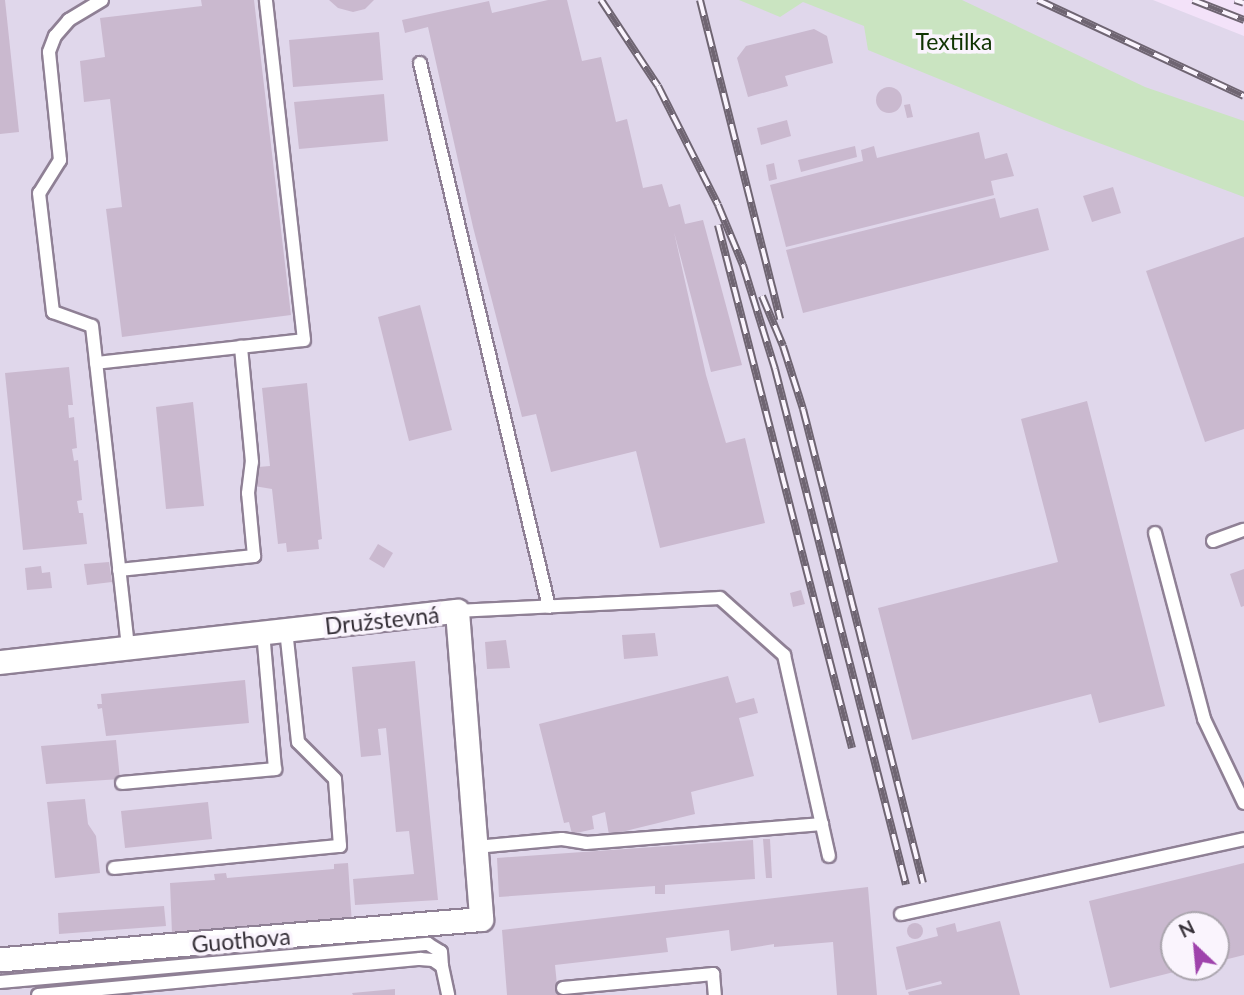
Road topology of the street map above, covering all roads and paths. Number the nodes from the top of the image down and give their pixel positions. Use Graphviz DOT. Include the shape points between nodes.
graph roads {
  1 [pos="102,0"];
  2 [pos="266,0"];
  3 [pos="420,63"];
  4 [pos="241,347"];
  5 [pos="96,363"];
  6 [pos="1244,530"];
  7 [pos="1155,533"];
  8 [pos="1213,541"];
  9 [pos="119,570"];
  10 [pos="550,607"];
  11 [pos="457,611"];
  12 [pos="286,630"];
  13 [pos="262,633"];
  14 [pos="128,648"];
  15 [pos="0,662"];
  16 [pos="122,783"];
  17 [pos="1244,803"];
  18 [pos="822,824"];
  19 [pos="1244,839"];
  20 [pos="476,847"];
  21 [pos="829,856"];
  22 [pos="114,868"];
  23 [pos="901,914"];
  24 [pos="481,919"];
  25 [pos="0,959"];
  26 [pos="442,966"];
  27 [pos="42,978"];
  28 [pos="0,982"];
  29 [pos="563,988"];
  30 [pos="41,994"];
  31 [pos="448,995"];
  32 [pos="715,995"];
  1 -- 5 [label="lane" via="69,20 49,52 60,160 39,194 53,312 92,326"];
  2 -- 4 [label="lane" via="304,340"];
  3 -- 10 [label="lane"];
  4 -- 5 [label="lane"];
  4 -- 9 [label="lane" via="252,462 248,494 254,556"];
  5 -- 9 [label="lane"];
  6 -- 8 [label="lane"];
  7 -- 17 [label="lane" via="1204,719"];
  9 -- 14 [label="lane"];
  10 -- 11 [label="lane"];
  10 -- 18 [label="lane" via="720,598 784,655"];
  11 -- 12 [label="street, Družstevná"];
  11 -- 20 [label="street, Družstevná"];
  12 -- 13 [label="street, Družstevná"];
  12 -- 22 [label="lane" via="298,742 335,779 340,846"];
  13 -- 14 [label="street, Družstevná"];
  13 -- 16 [label="lane" via="275,769"];
  14 -- 15 [label="street, Družstevná"];
  18 -- 20 [label="lane"];
  18 -- 21 [label="lane"];
  19 -- 23 [label="lane"];
  20 -- 24 [label="street, Družstevná"];
  24 -- 25 [label="street, Guothova"];
  26 -- 27 [label="lane" via="441,952 428,944"];
  26 -- 30 [label="lane" via="420,959"];
  26 -- 31 [label="lane"];
  27 -- 28 [label="lane"];
  27 -- 30 [label="lane"];
  29 -- 32 [label="lane" via="713,974"];
}
